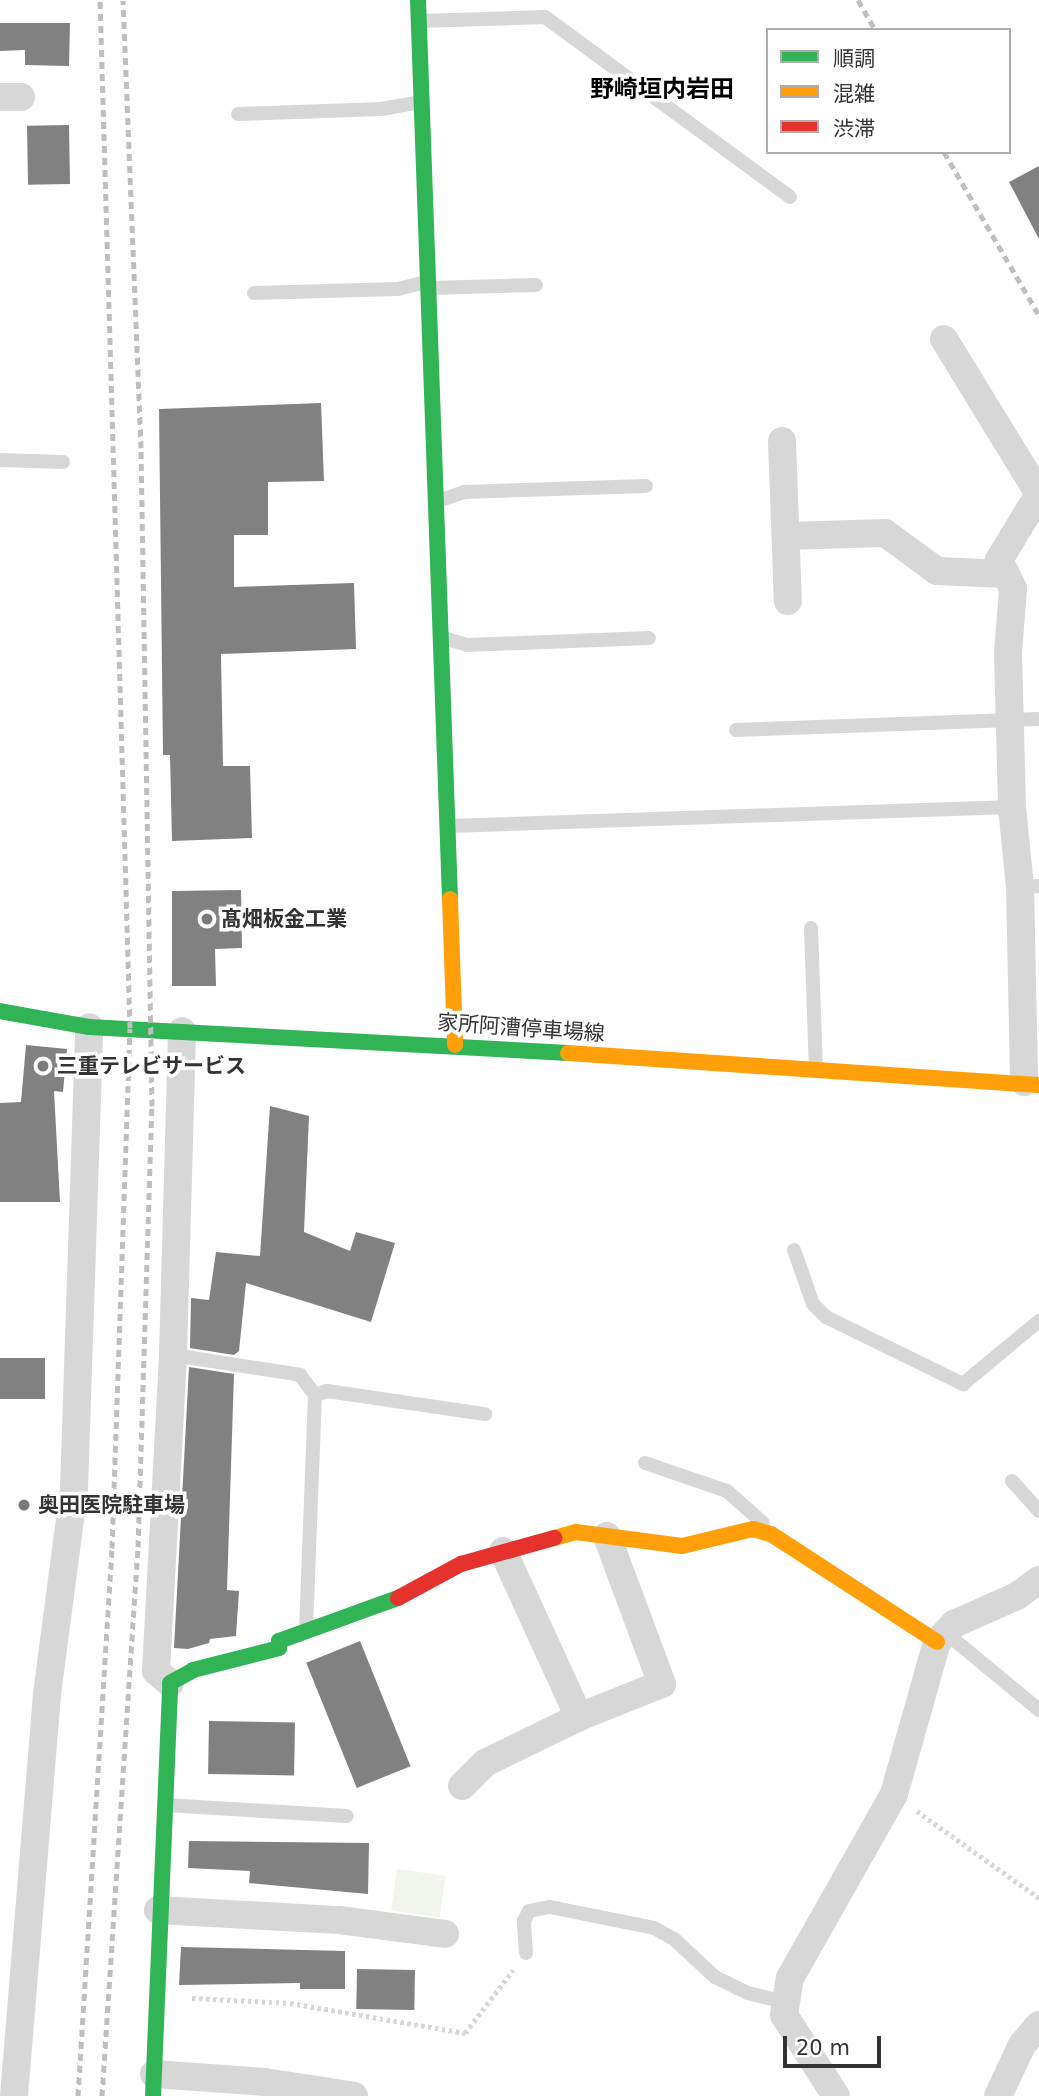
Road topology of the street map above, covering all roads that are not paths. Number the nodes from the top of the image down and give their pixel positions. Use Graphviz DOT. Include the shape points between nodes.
graph roads {
  1 [pos="418,0"];
  2 [pos="418,21"];
  3 [pos="422,102"];
  4 [pos="238,114"];
  5 [pos="790,197"];
  6 [pos="429,285"];
  7 [pos="536,285"];
  8 [pos="254,293"];
  9 [pos="944,339"];
  10 [pos="782,441"];
  11 [pos="0,460"];
  12 [pos="63,462"];
  13 [pos="646,486"];
  14 [pos="1039,494"];
  15 [pos="436,501"];
  16 [pos="786,536"];
  17 [pos="1006,574"];
  18 [pos="788,601"];
  19 [pos="441,638"];
  20 [pos="649,638"];
  21 [pos="1039,719"];
  22 [pos="1010,720"];
  23 [pos="736,730"];
  24 [pos="1012,807"];
  25 [pos="448,826"];
  26 [pos="1030,887"];
  27 [pos="811,928"];
  28 [pos="0,1012"];
  29 [pos="89,1027"];
  30 [pos="182,1031"];
  31 [pos="455,1045"];
  32 [pos="816,1068"];
  33 [pos="1031,1084"];
  34 [pos="794,1250"];
  35 [pos="1039,1321"];
  36 [pos="173,1354"];
  37 [pos="315,1395"];
  38 [pos="485,1414"];
  39 [pos="645,1463"];
  40 [pos="1012,1481"];
  41 [pos="1039,1511"];
  42 [pos="771,1534"];
  43 [pos="607,1536"];
  44 [pos="503,1551"];
  45 [pos="1039,1580"];
  46 [pos="306,1630"];
  47 [pos="942,1638"];
  48 [pos="170,1683"];
  49 [pos="1039,1710"];
  50 [pos="579,1717"];
  51 [pos="462,1786"];
  52 [pos="165,1805"];
  53 [pos="347,1816"];
  54 [pos="158,1910"];
  55 [pos="445,1934"];
  56 [pos="526,1953"];
  57 [pos="784,2002"];
  58 [pos="1039,2025"];
  59 [pos="154,2085"];
  60 [pos="14,2096"];
  61 [pos="354,2096"];
  62 [pos="836,2096"];
  63 [pos="998,2096"];
  1 -- 2 [label="street"];
  2 -- 3 [label="street"];
  2 -- 5 [label="lane" via="545,17"];
  3 -- 4 [label="lane" via="382,109"];
  3 -- 6 [label="street"];
  6 -- 7 [label="lane"];
  6 -- 8 [label="lane"];
  6 -- 15 [label="street"];
  9 -- 14 [label="street"];
  10 -- 16 [label="street"];
  11 -- 12 [label="lane"];
  13 -- 15 [label="lane" via="464,492"];
  14 -- 17 [label="street" via="999,560"];
  15 -- 19 [label="street"];
  16 -- 17 [label="street" via="885,533 937,571"];
  16 -- 18 [label="street"];
  17 -- 22 [label="street" via="1013,589"];
  19 -- 20 [label="lane" via="467,645"];
  19 -- 25 [label="street"];
  21 -- 22 [label="lane"];
  22 -- 23 [label="lane"];
  22 -- 24 [label="street"];
  24 -- 25 [label="lane"];
  24 -- 26 [label="street"];
  25 -- 31 [label="street"];
  26 -- 33 [label="street"];
  27 -- 32 [label="lane"];
  28 -- 29 [label="street, 家所阿漕停車場線"];
  29 -- 30 [label="street, 家所阿漕停車場線"];
  29 -- 60 [label="street" via="74,1489 47,1694"];
  30 -- 31 [label="street, 家所阿漕停車場線"];
  30 -- 36 [label="street"];
  31 -- 32 [label="street, 家所阿漕停車場線"];
  32 -- 33 [label="street, 家所阿漕停車場線"];
  34 -- 35 [label="lane" via="813,1304 826,1317 963,1384"];
  36 -- 37 [label="lane" via="300,1375"];
  36 -- 48 [label="street" via="156,1671"];
  37 -- 38 [label="lane" via="327,1391"];
  37 -- 46 [label="lane"];
  39 -- 42 [label="lane" via="727,1491"];
  40 -- 41 [label="lane"];
  42 -- 43 [label="street" via="753,1529 681,1546"];
  42 -- 47 [label="street"];
  43 -- 44 [label="street" via="562,1534"];
  43 -- 50 [label="street" via="662,1684"];
  44 -- 46 [label="street" via="461,1564 393,1600"];
  44 -- 50 [label="street"];
  45 -- 47 [label="street" via="1017,1596 970,1616"];
  46 -- 48 [label="street" via="279,1641 279,1648 192,1670"];
  47 -- 49 [label="lane"];
  47 -- 57 [label="street" via="894,1794 790,1978"];
  48 -- 52 [label="street"];
  50 -- 51 [label="street" via="485,1763"];
  52 -- 53 [label="lane"];
  52 -- 54 [label="street"];
  54 -- 55 [label="street" via="339,1920"];
  54 -- 59 [label="street"];
  56 -- 57 [label="lane" via="524,1921 529,1911 550,1907 654,1928 674,1938 715,1977 748,1993"];
  57 -- 62 [label="street" via="794,2036"];
  58 -- 63 [label="street" via="1022,2045"];
  59 -- 61 [label="street" via="265,2082"];
}
